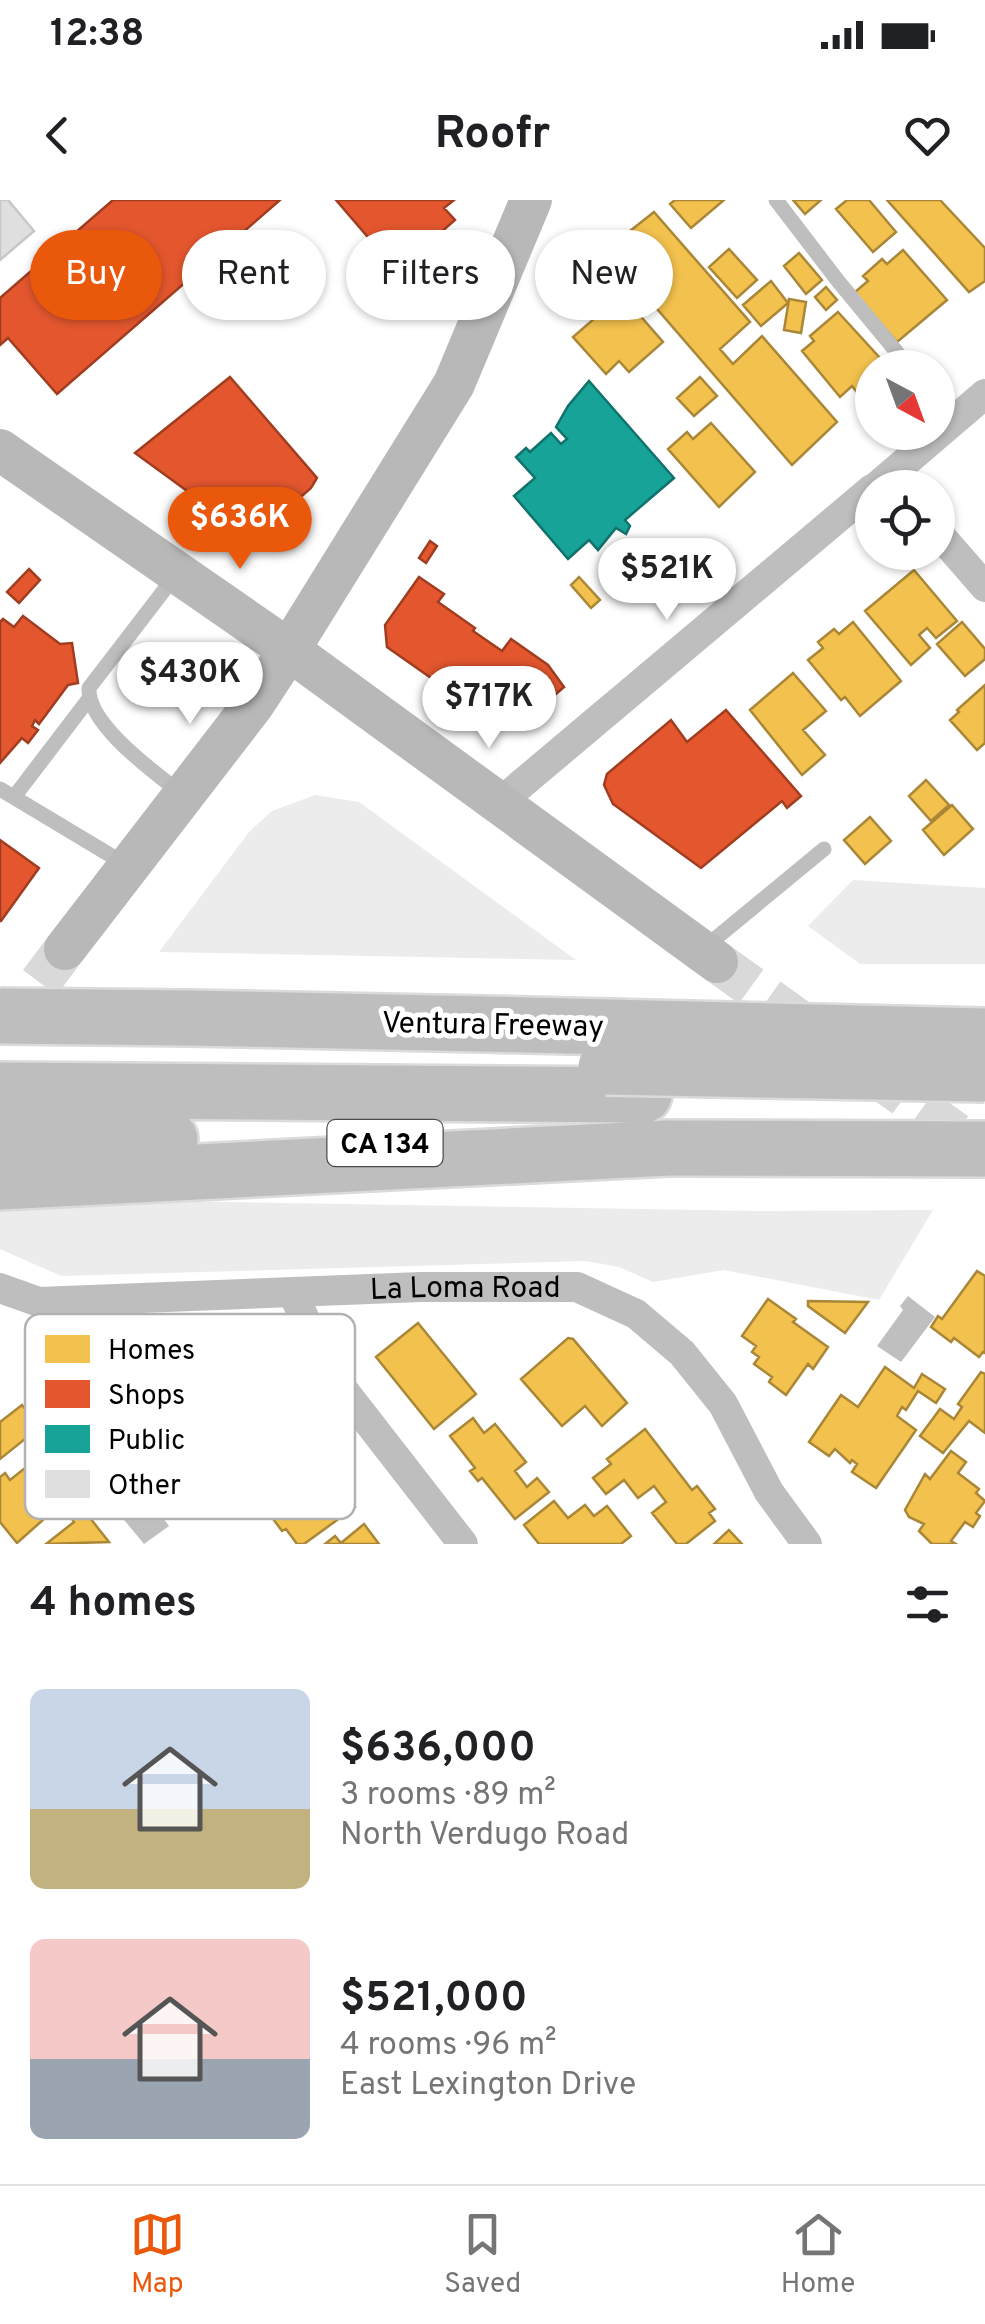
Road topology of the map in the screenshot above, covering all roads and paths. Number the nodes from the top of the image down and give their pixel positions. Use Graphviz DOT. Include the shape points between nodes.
graph roads {
  1 [pos="531,200"];
  2 [pos="776,200"];
  3 [pos="895,350"];
  4 [pos="985,394"];
  5 [pos="955,405"];
  6 [pos="0,450"];
  7 [pos="912,450"];
  8 [pos="896,470"];
  9 [pos="855,508"];
  10 [pos="955,553"];
  11 [pos="178,572"];
  12 [pos="985,587"];
  13 [pos="290,650"];
  14 [pos="88,700"];
  15 [pos="7,793"];
  16 [pos="183,795"];
  17 [pos="499,803"];
  18 [pos="824,848"];
  19 [pos="129,866"];
  20 [pos="65,949"];
  21 [pos="709,956"];
  22 [pos="0,1016"];
  23 [pos="985,1036"];
  24 [pos="162,1057"];
  25 [pos="0,1059"];
  26 [pos="985,1074"];
  27 [pos="625,1081"];
  28 [pos="0,1090"];
  29 [pos="985,1097"];
  30 [pos="0,1137"];
  31 [pos="985,1149"];
  32 [pos="87,1158"];
  33 [pos="0,1182"];
  34 [pos="0,1288"];
  35 [pos="292,1293"];
  36 [pos="302,1314"];
  37 [pos="355,1404"];
  38 [pos="463,1544"];
  39 [pos="807,1544"];
  1 -- 13 [label="main road" via="454,384"];
  2 -- 3 [label="lane"];
  4 -- 5 [label="street"];
  6 -- 11 [label="main road"];
  7 -- 8 [label="street"];
  9 -- 17 [label="street"];
  10 -- 12 [label="street"];
  11 -- 13 [label="main road"];
  11 -- 14 [label="lane" via="89,688"];
  13 -- 16 [label="main road"];
  13 -- 17 [label="main road"];
  14 -- 15 [label="lane"];
  14 -- 16 [label="lane" via="137,758"];
  15 -- 19 [label="lane"];
  16 -- 19 [label="main road"];
  17 -- 21 [label="main road"];
  18 -- 21 [label="lane"];
  19 -- 20 [label="main road"];
  22 -- 24 [label="highway, Ventura Freeway, bridge"];
  23 -- 24 [label="highway, Ventura Freeway, bridge" via="484,1024"];
  24 -- 25 [label="highway"];
  24 -- 27 [label="highway"];
  24 -- 28 [label="highway"];
  26 -- 27 [label="highway, bridge"];
  27 -- 29 [label="highway"];
  30 -- 32 [label="highway, CA 134"];
  31 -- 32 [label="highway, CA 134, bridge"];
  32 -- 33 [label="highway"];
  34 -- 35 [label="street, La Loma Road" via="39,1302"];
  35 -- 36 [label="street"];
  35 -- 39 [label="street, La Loma Road" via="577,1287 636,1314 682,1353 724,1404 768,1492"];
  37 -- 38 [label="street"];
}
